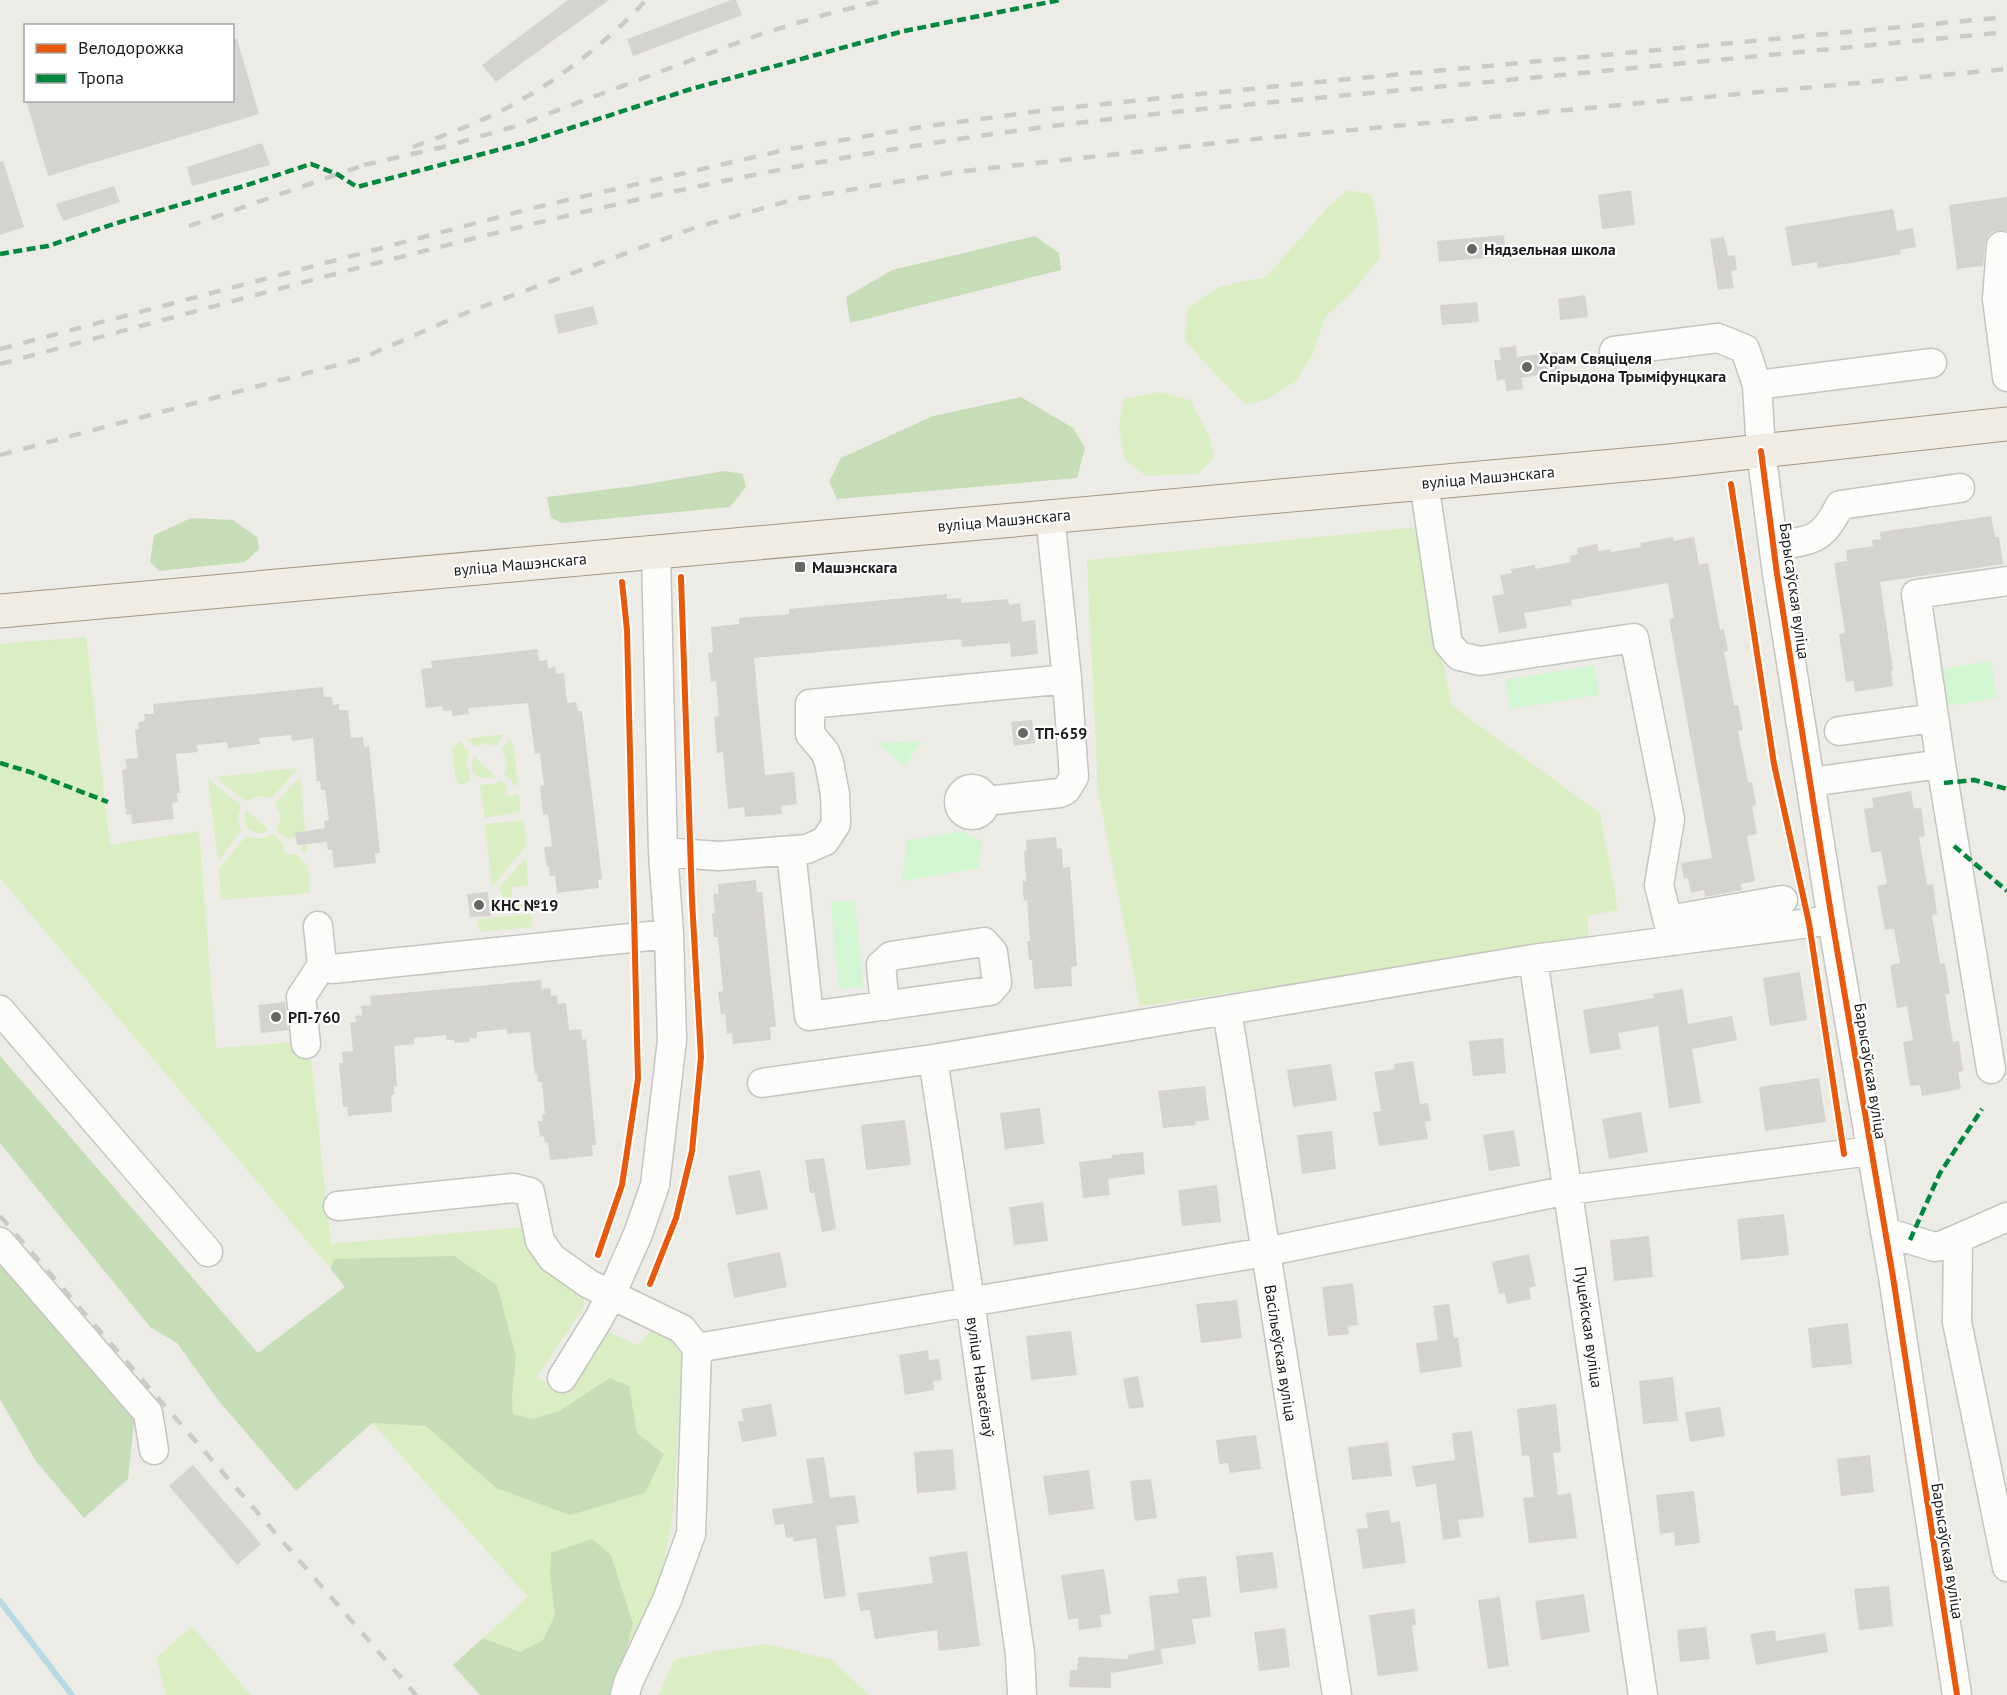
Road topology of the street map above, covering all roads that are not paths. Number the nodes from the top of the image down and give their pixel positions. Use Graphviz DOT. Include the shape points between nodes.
graph roads {
  1 [pos="2001,246"];
  2 [pos="1614,351"];
  3 [pos="1932,363"];
  4 [pos="2007,377"];
  5 [pos="1757,385"];
  6 [pos="2007,424"];
  7 [pos="1761,451"];
  8 [pos="1424,483"];
  9 [pos="1960,488"];
  10 [pos="1050,515"];
  11 [pos="1774,545"];
  12 [pos="656,553"];
  13 [pos="2007,581"];
  14 [pos="0,611"];
  15 [pos="1067,680"];
  16 [pos="1934,718"];
  17 [pos="1839,731"];
  18 [pos="1941,764"];
  19 [pos="1811,782"];
  20 [pos="985,801"];
  21 [pos="791,851"];
  22 [pos="663,852"];
  23 [pos="1783,900"];
  24 [pos="1832,920"];
  25 [pos="318,926"];
  26 [pos="1671,930"];
  27 [pos="669,933"];
  28 [pos="1533,959"];
  29 [pos="322,965"];
  30 [pos="885,1006"];
  31 [pos="0,1010"];
  32 [pos="1227,1010"];
  33 [pos="306,1044"];
  34 [pos="933,1059"];
  35 [pos="1991,1069"];
  36 [pos="762,1083"];
  37 [pos="1870,1151"];
  38 [pos="1568,1190"];
  39 [pos="339,1206"];
  40 [pos="2007,1217"];
  41 [pos="1885,1232"];
  42 [pos="0,1242"];
  43 [pos="1946,1243"];
  44 [pos="208,1252"];
  45 [pos="1265,1252"];
  46 [pos="1893,1277"];
  47 [pos="611,1295"];
  48 [pos="970,1301"];
  49 [pos="697,1348"];
  50 [pos="562,1378"];
  51 [pos="154,1450"];
  52 [pos="2007,1567"];
  53 [pos="625,1695"];
  54 [pos="1022,1695"];
  55 [pos="1337,1695"];
  56 [pos="1643,1695"];
  57 [pos="1957,1695"];
  1 -- 4 [label="street" via="1997,299"];
  2 -- 5 [label="street, Барысаўская вуліца" via="1718,338 1745,349"];
  3 -- 5 [label="street"];
  5 -- 7 [label="street, Барысаўская вуліца"];
  6 -- 7 [label="main road, вуліца Машэнскага"];
  7 -- 8 [label="main road, вуліца Машэнскага"];
  7 -- 11 [label="street, Барысаўская вуліца"];
  8 -- 10 [label="main road, вуліца Машэнскага"];
  8 -- 26 [label="street" via="1448,643 1459,656 1480,662 1635,638 1670,819 1659,885"];
  9 -- 11 [label="street" via="1840,505 1831,522 1815,538"];
  10 -- 12 [label="main road, вуліца Машэнскага"];
  10 -- 15 [label="street"];
  11 -- 19 [label="street, Барысаўская вуліца"];
  12 -- 14 [label="main road, вуліца Машэнскага"];
  12 -- 22 [label="street"];
  13 -- 16 [label="street" via="1916,594"];
  15 -- 20 [label="street" via="1074,777 1066,790"];
  15 -- 21 [label="street" via="810,704 810,734 829,762 836,824 825,841"];
  16 -- 17 [label="street"];
  16 -- 18 [label="street"];
  18 -- 19 [label="street"];
  18 -- 35 [label="street"];
  19 -- 24 [label="street, Барысаўская вуліца"];
  21 -- 22 [label="street" via="719,856"];
  21 -- 30 [label="street" via="809,1017"];
  22 -- 27 [label="street"];
  23 -- 26 [label="street"];
  24 -- 26 [label="street"];
  24 -- 37 [label="street, Барысаўская вуліца"];
  25 -- 29 [label="street"];
  26 -- 28 [label="street"];
  27 -- 29 [label="street" via="332,969"];
  27 -- 47 [label="street" via="672,1040 655,1185"];
  28 -- 32 [label="street"];
  28 -- 38 [label="street, Пуцейская вуліца"];
  29 -- 33 [label="street" via="301,997"];
  31 -- 44 [label="street"];
  32 -- 34 [label="street"];
  32 -- 45 [label="street, Васільеўская вуліца"];
  34 -- 36 [label="street"];
  34 -- 48 [label="street, вуліца Навасёлаў"];
  37 -- 38 [label="street"];
  37 -- 41 [label="street, Барысаўская вуліца"];
  38 -- 45 [label="street"];
  38 -- 56 [label="street, Пуцейская вуліца"];
  39 -- 47 [label="street" via="514,1188 530,1192 540,1241 552,1258"];
  40 -- 43 [label="street"];
  41 -- 43 [label="street"];
  41 -- 46 [label="street, Барысаўская вуліца"];
  42 -- 51 [label="street" via="148,1413"];
  43 -- 46 [label="street"];
  43 -- 52 [label="street" via="1957,1322"];
  45 -- 48 [label="street"];
  45 -- 55 [label="street, Васільеўская вуліца"];
  46 -- 57 [label="street, Барысаўская вуліца"];
  47 -- 49 [label="street" via="682,1329"];
  47 -- 50 [label="street"];
  48 -- 49 [label="street"];
  48 -- 54 [label="street, вуліца Навасёлаў" via="1020,1654"];
  49 -- 53 [label="street" via="691,1534"];
}
